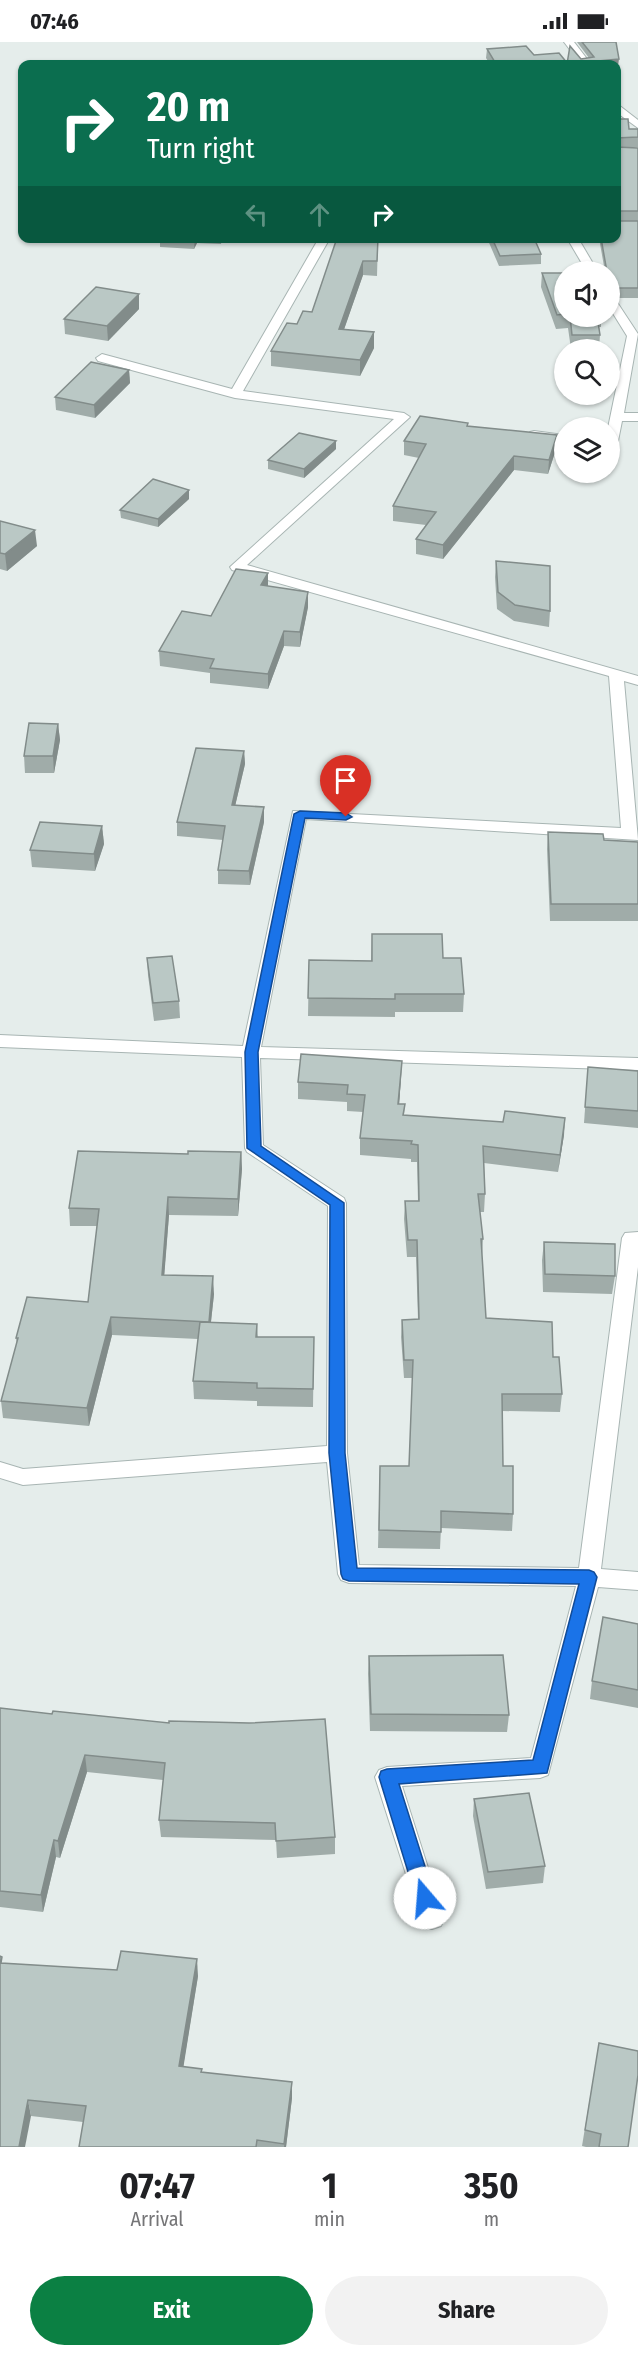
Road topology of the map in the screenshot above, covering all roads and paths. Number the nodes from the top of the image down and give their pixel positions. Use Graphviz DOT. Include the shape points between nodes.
graph roads {
  1 [pos="569,42"];
  2 [pos="583,60"];
  3 [pos="621,107"];
  4 [pos="638,107"];
  5 [pos="621,110"];
  6 [pos="638,125"];
  7 [pos="322,243"];
  8 [pos="575,243"];
  9 [pos="586,261"];
  10 [pos="620,315"];
  11 [pos="102,358"];
  12 [pos="235,394"];
  13 [pos="617,417"];
  14 [pos="620,417"];
  15 [pos="638,417"];
  16 [pos="518,433"];
  17 [pos="554,438"];
  18 [pos="616,673"];
  19 [pos="638,681"];
  20 [pos="633,834"];
  21 [pos="0,1041"];
  22 [pos="251,1052"];
  23 [pos="638,1064"];
  24 [pos="638,1239"];
  25 [pos="337,1453"];
  26 [pos="0,1470"];
  27 [pos="589,1577"];
  28 [pos="638,1581"];
  29 [pos="432,1918"];
  1 -- 2 [label="street"];
  3 -- 4 [label="street"];
  5 -- 6 [label="street"];
  7 -- 12 [label="street"];
  8 -- 9 [label="street"];
  10 -- 13 [label="street" via="633,336"];
  11 -- 12 [label="street"];
  12 -- 18 [label="street" via="410,418 237,567"];
  14 -- 15 [label="street"];
  16 -- 17 [label="street"];
  18 -- 19 [label="street"];
  18 -- 20 [label="street"];
  20 -- 22 [label="street" via="300,814"];
  21 -- 22 [label="street"];
  22 -- 23 [label="street"];
  22 -- 25 [label="street" via="254,1148 337,1203"];
  24 -- 27 [label="street" via="632,1238"];
  25 -- 26 [label="street" via="22,1477"];
  25 -- 27 [label="street" via="349,1574"];
  27 -- 28 [label="street"];
  27 -- 29 [label="street" via="540,1768 387,1777"];
}
